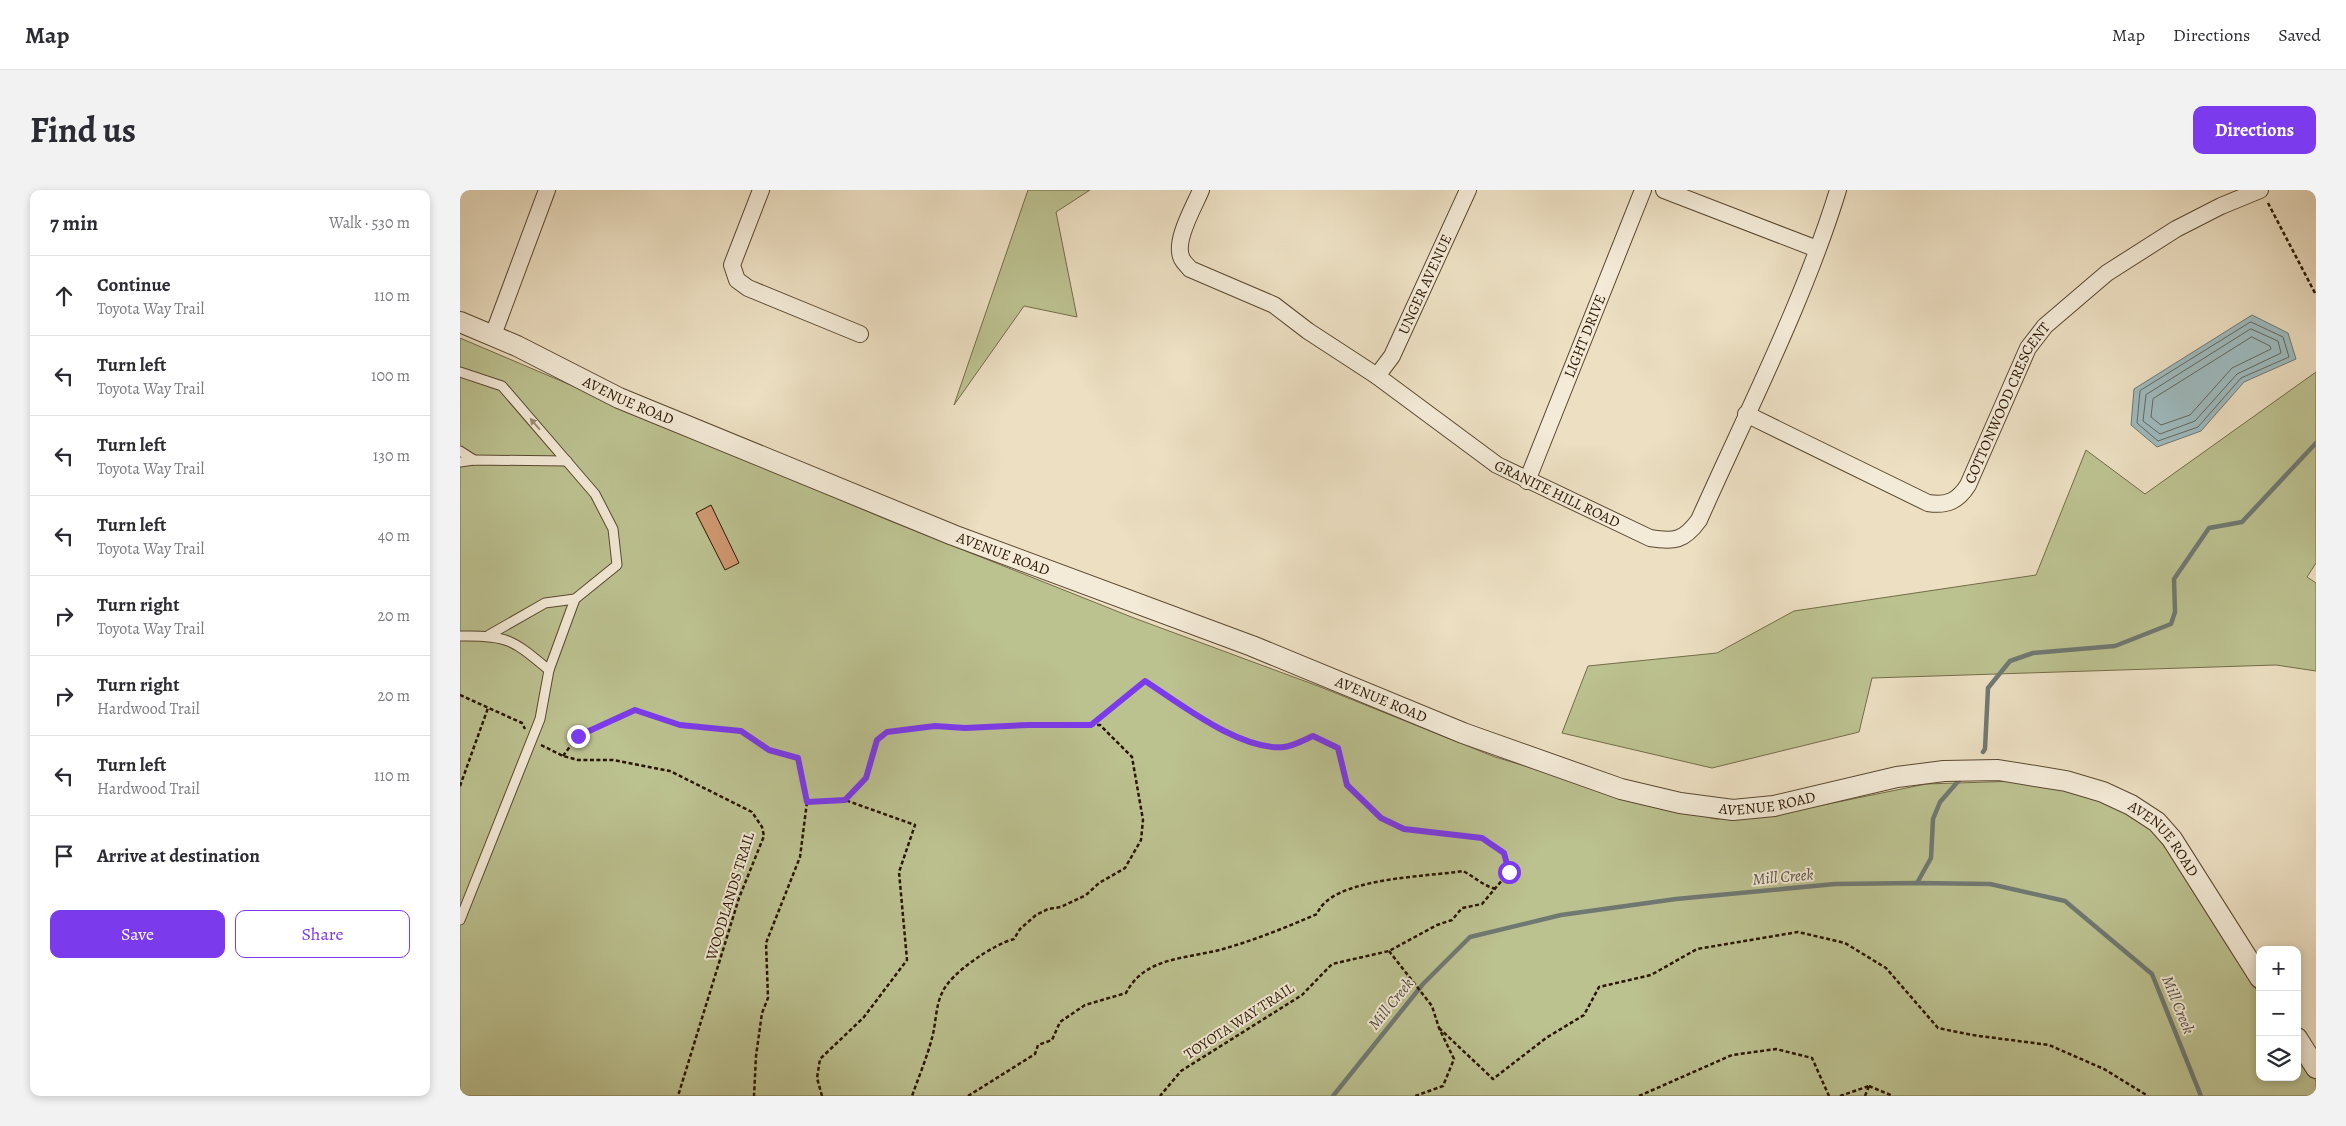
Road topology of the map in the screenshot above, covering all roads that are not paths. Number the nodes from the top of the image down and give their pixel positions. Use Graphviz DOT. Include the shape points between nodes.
graph roads {
  1 [pos="547,190"];
  2 [pos="761,190"];
  3 [pos="1201,190"];
  4 [pos="1468,190"];
  5 [pos="1643,190"];
  6 [pos="1664,190"];
  7 [pos="1838,190"];
  8 [pos="2262,193"];
  9 [pos="1817,249"];
  10 [pos="460,322"];
  11 [pos="860,334"];
  12 [pos="492,335"];
  13 [pos="460,372"];
  14 [pos="1377,376"];
  15 [pos="1746,414"];
  16 [pos="460,451"];
  17 [pos="474,460"];
  18 [pos="567,460"];
  19 [pos="460,462"];
  20 [pos="1527,481"];
  21 [pos="575,599"];
  22 [pos="488,635"];
  23 [pos="460,636"];
  24 [pos="549,670"];
  25 [pos="460,920"];
  26 [pos="2256,972"];
  27 [pos="2301,1044"];
  28 [pos="2316,1068"];
  1 -- 12 [label="street"];
  2 -- 11 [label="street" via="732,265 737,280 748,288"];
  3 -- 14 [label="street, GRANITE HILL ROAD" via="1179,249 1190,269 1274,305"];
  4 -- 14 [label="street, UNGER AVENUE" via="1392,356"];
  5 -- 20 [label="street, LIGHT DRIVE"];
  6 -- 9 [label="street"];
  7 -- 9 [label="street, GRANITE HILL ROAD"];
  8 -- 15 [label="street, COTTONWOOD CRESCENT" via="2221,206 2176,229 2107,273 2045,326 2028,348 1968,484 1953,502 1928,503"];
  9 -- 15 [label="street, GRANITE HILL ROAD"];
  10 -- 12 [label="street, AVENUE ROAD"];
  12 -- 26 [label="street, AVENUE ROAD" via="619,398 953,535 1252,646 1472,737 1621,789 1680,803 1733,810 1774,806 1897,777 1944,770 1998,770 2057,779 2103,792 2131,804 2157,822 2172,839"];
  18 -- 13 [label="lane, one-way" via="502,386"];
  14 -- 20 [label="street, GRANITE HILL ROAD" via="1467,445"];
  15 -- 20 [label="street, GRANITE HILL ROAD" via="1699,520 1690,532 1672,541 1650,538"];
  16 -- 17 [label="lane"];
  17 -- 18 [label="lane"];
  17 -- 19 [label="lane"];
  18 -- 21 [label="lane" via="595,494 613,529 617,565"];
  21 -- 22 [label="lane" via="544,603"];
  21 -- 24 [label="lane"];
  22 -- 23 [label="lane"];
  22 -- 24 [label="lane" via="516,643"];
  24 -- 25 [label="lane" via="540,719"];
  27 -- 28 [label="street"];
}
